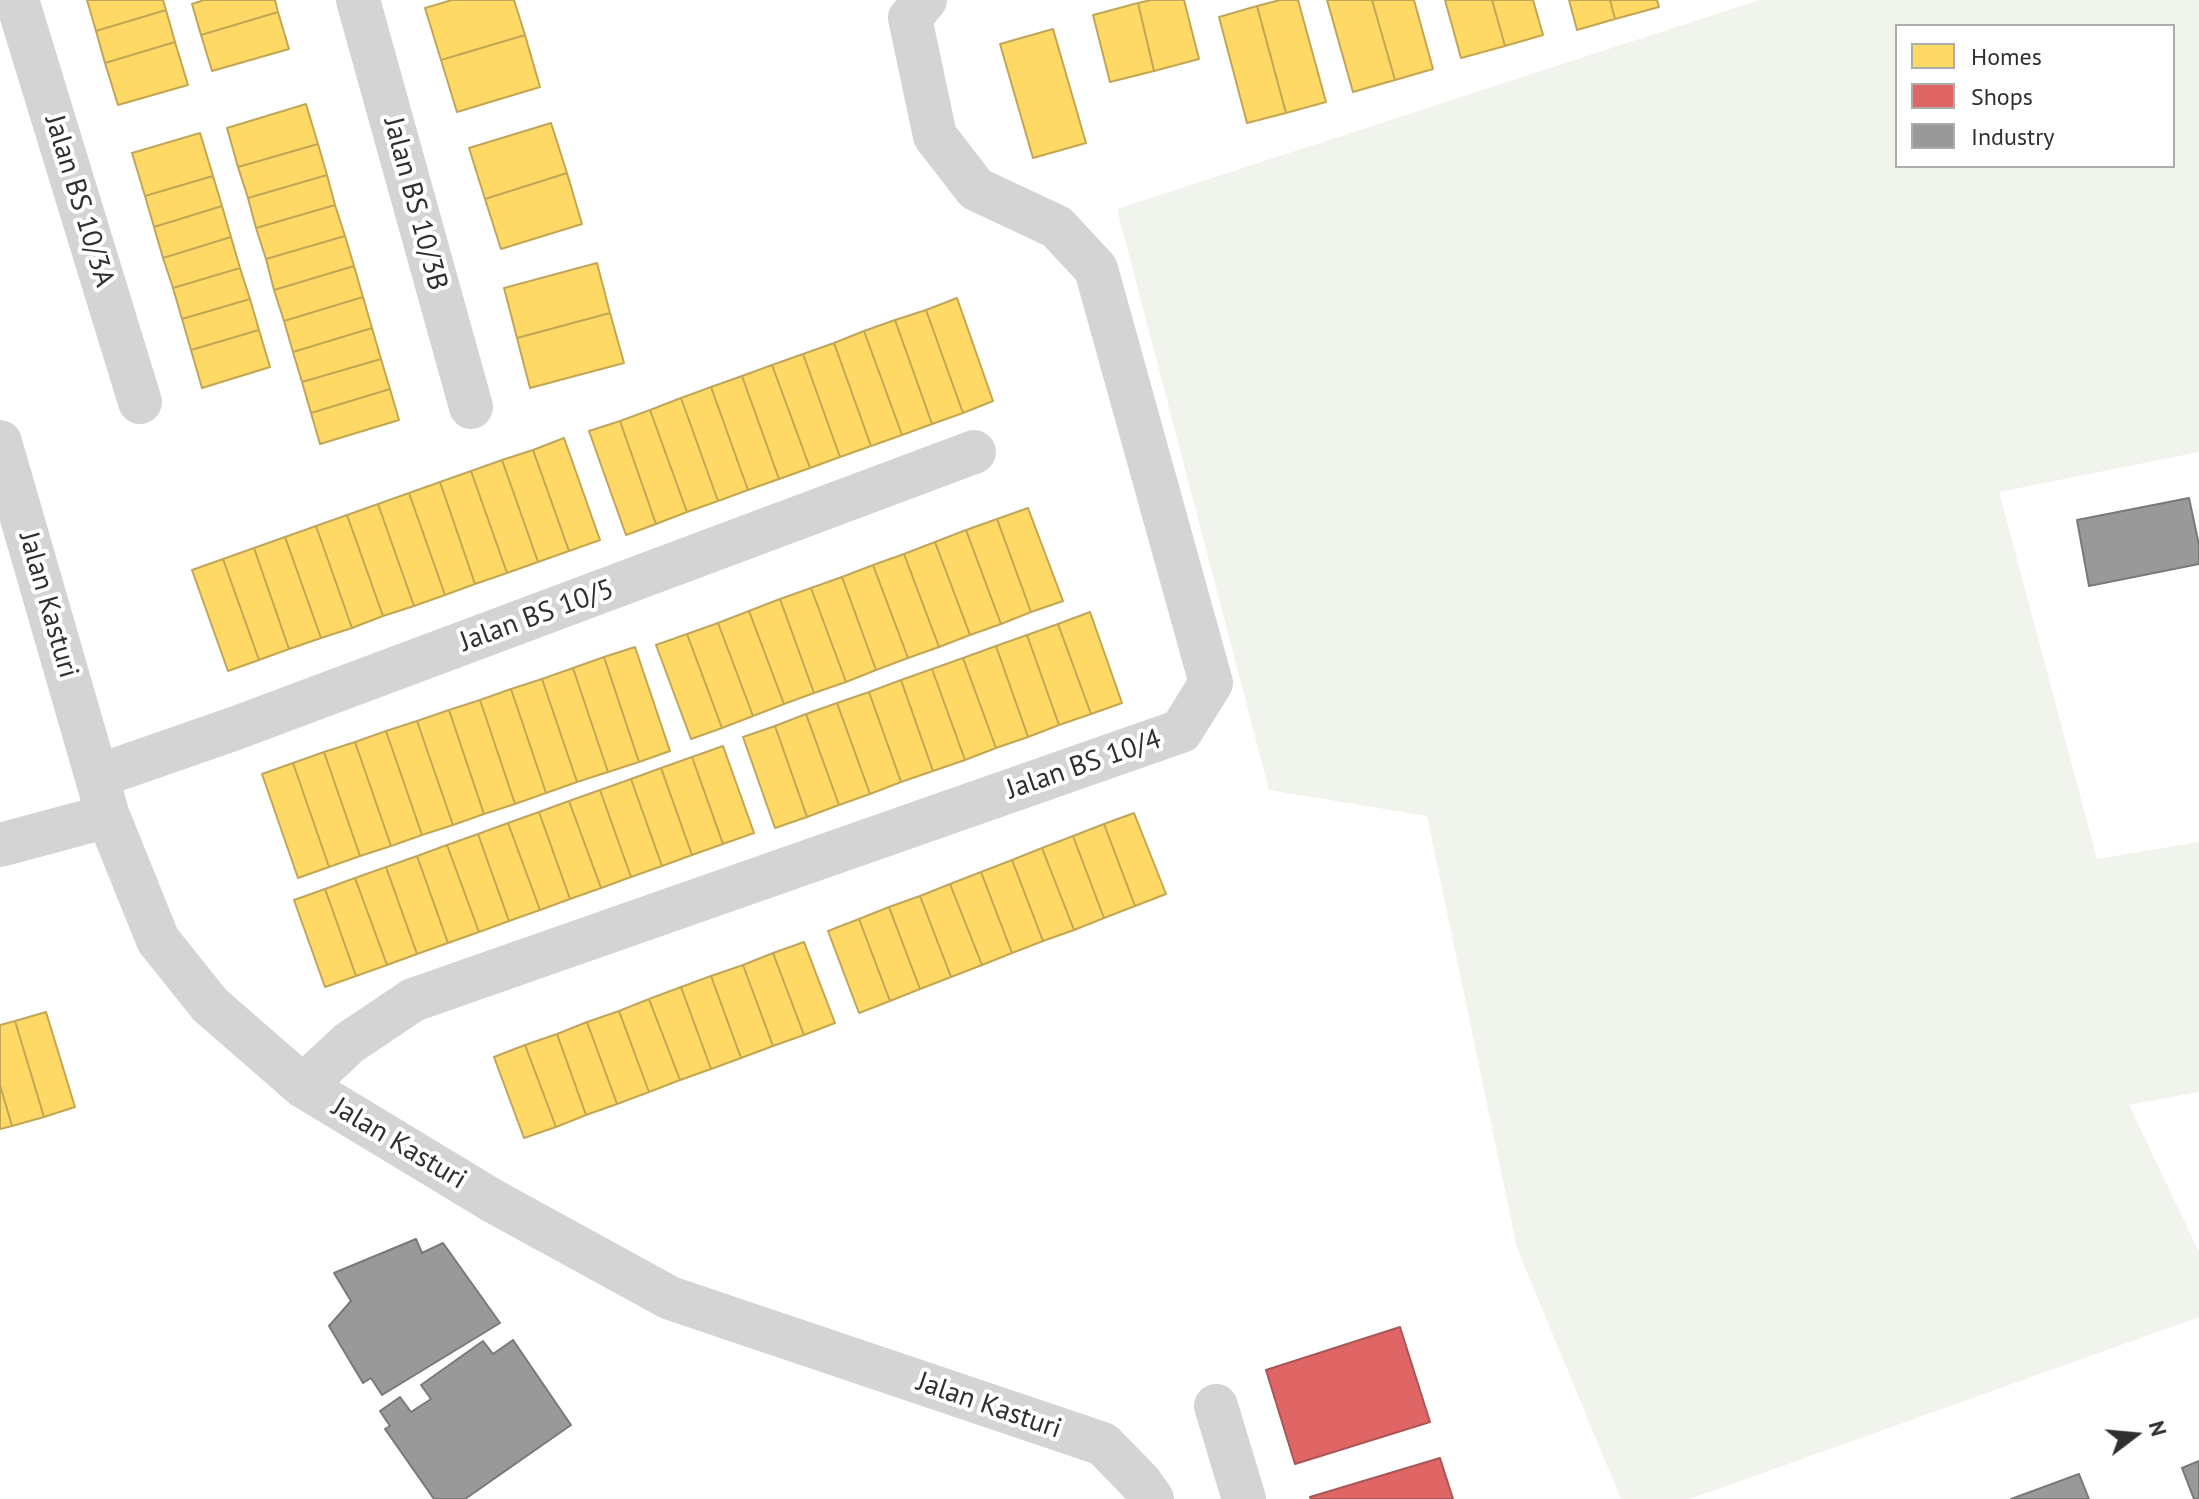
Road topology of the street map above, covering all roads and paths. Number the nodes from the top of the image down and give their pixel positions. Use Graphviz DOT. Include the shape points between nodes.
graph roads {
  1 [pos="17,0"];
  2 [pos="358,0"];
  3 [pos="925,0"];
  4 [pos="140,402"];
  5 [pos="471,407"];
  6 [pos="974,452"];
  7 [pos="3,463"];
  8 [pos="103,796"];
  9 [pos="0,845"];
  10 [pos="303,1086"];
  11 [pos="1216,1406"];
  12 [pos="1152,1499"];
  13 [pos="1244,1499"];
  1 -- 4 [label="street, Jalan BS 10/3A"];
  2 -- 5 [label="street, Jalan BS 10/3B"];
  3 -- 10 [label="street, Jalan BS 10/4" via="910,18 935,136 976,189 1057,227 1096,269 1211,683 1181,731 413,1000 349,1043"];
  6 -- 8 [label="street, Jalan BS 10/5" via="236,728"];
  7 -- 8 [label="street, Jalan Kasturi"];
  8 -- 9 [label="street, Jalan BS 10/5"];
  8 -- 10 [label="street, Jalan Kasturi" via="158,940 210,1005"];
  10 -- 12 [label="street, Jalan Kasturi" via="493,1201 670,1298 1103,1444"];
  11 -- 13 [label="street"];
}
